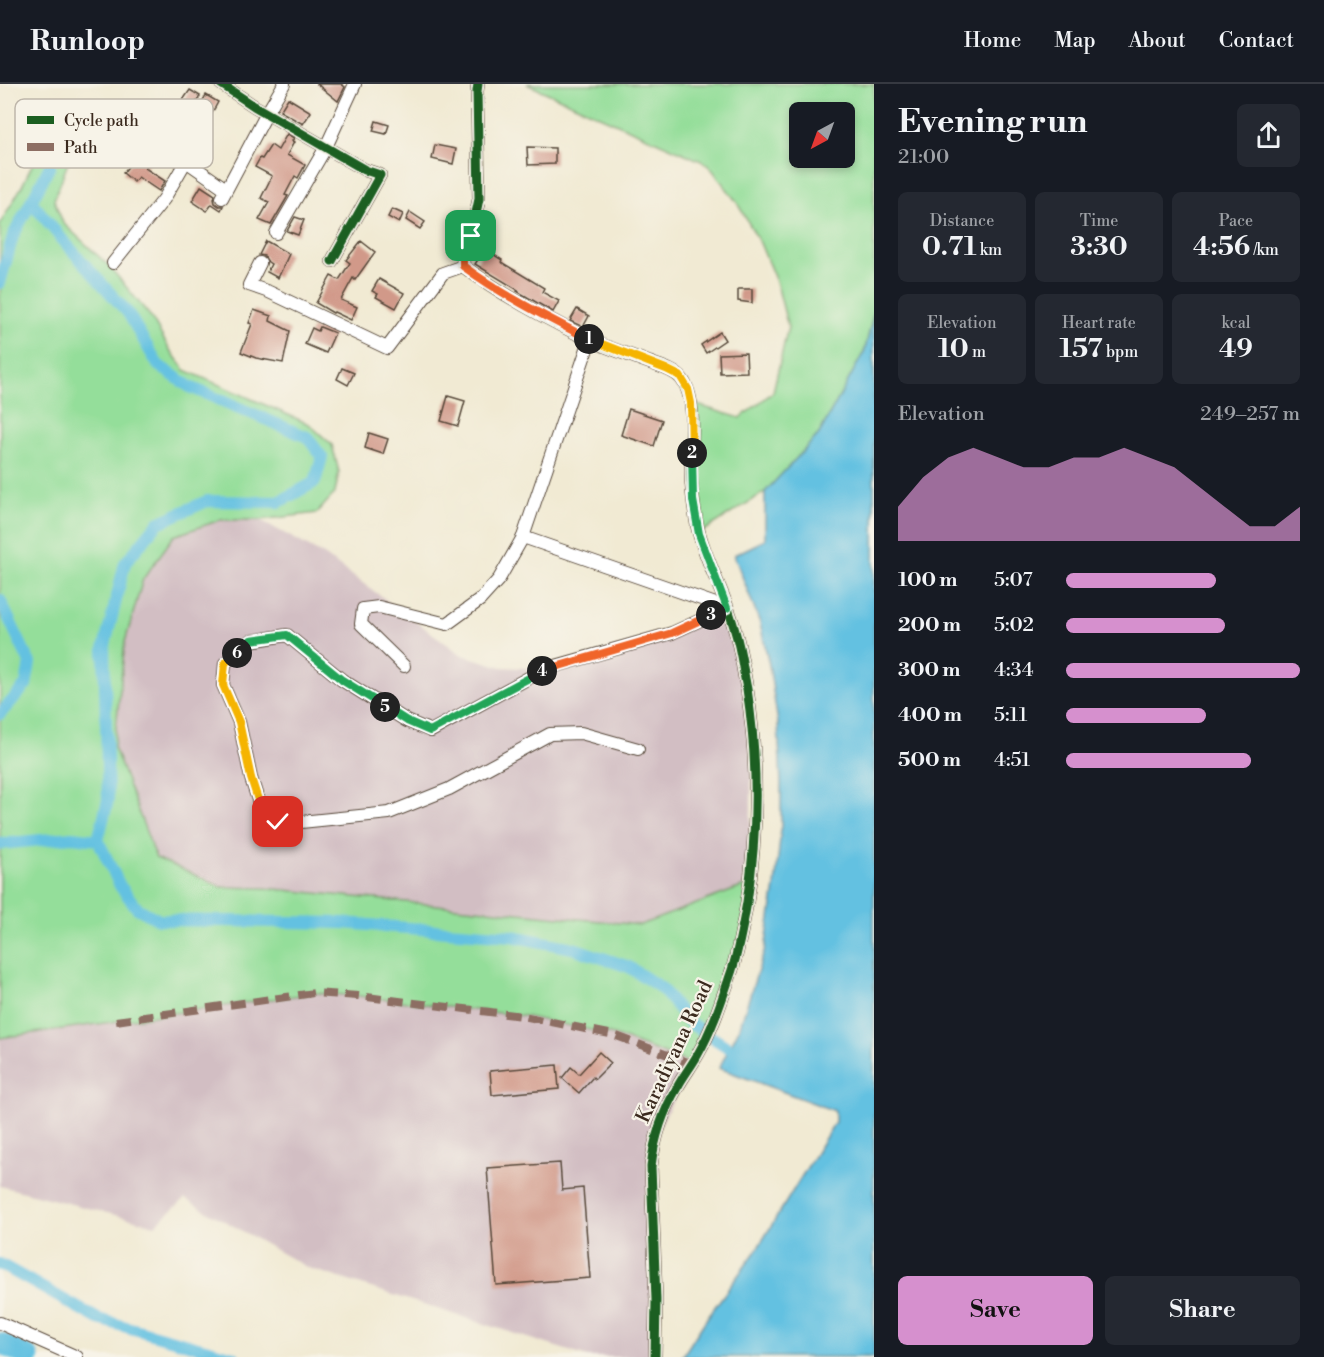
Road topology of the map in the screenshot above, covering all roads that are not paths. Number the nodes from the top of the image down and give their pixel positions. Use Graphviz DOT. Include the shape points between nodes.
graph roads {
  1 [pos="221,84"];
  2 [pos="284,84"];
  3 [pos="355,84"];
  4 [pos="478,84"];
  5 [pos="267,113"];
  6 [pos="326,147"];
  7 [pos="182,168"];
  8 [pos="194,168"];
  9 [pos="276,233"];
  10 [pos="332,261"];
  11 [pos="113,263"];
  12 [pos="260,263"];
  13 [pos="463,266"];
  14 [pos="590,340"];
  15 [pos="522,537"];
  16 [pos="727,608"];
  17 [pos="404,666"];
  18 [pos="638,749"];
  19 [pos="0,1323"];
  20 [pos="77,1357"];
  21 [pos="655,1357"];
  1 -- 5 [label="street"];
  2 -- 5 [label="street"];
  3 -- 6 [label="street"];
  4 -- 13 [label="street" via="479,199"];
  5 -- 6 [label="street"];
  5 -- 8 [label="street" via="224,193"];
  6 -- 9 [label="street"];
  6 -- 10 [label="street" via="380,175"];
  7 -- 11 [label="street" via="164,199"];
  12 -- 13 [label="street" via="249,285 387,348 443,273"];
  13 -- 14 [label="street, Karadiyana Road" via="534,311"];
  14 -- 15 [label="street"];
  14 -- 16 [label="street, Karadiyana Road" via="666,369 680,376 688,389 693,500 699,534"];
  15 -- 16 [label="street"];
  15 -- 17 [label="street" via="499,579 480,600 447,624 379,607 363,609 361,624"];
  16 -- 18 [label="street" via="672,633 545,669 430,731 342,680 287,635 251,640 225,663 223,685 239,722 260,806 278,822 389,813 448,789 550,734 582,733"];
  16 -- 21 [label="street, Karadiyana Road" via="735,630 752,725 755,828 750,884 740,943 715,1019 677,1088 653,1146"];
  19 -- 20 [label="street"];
}
